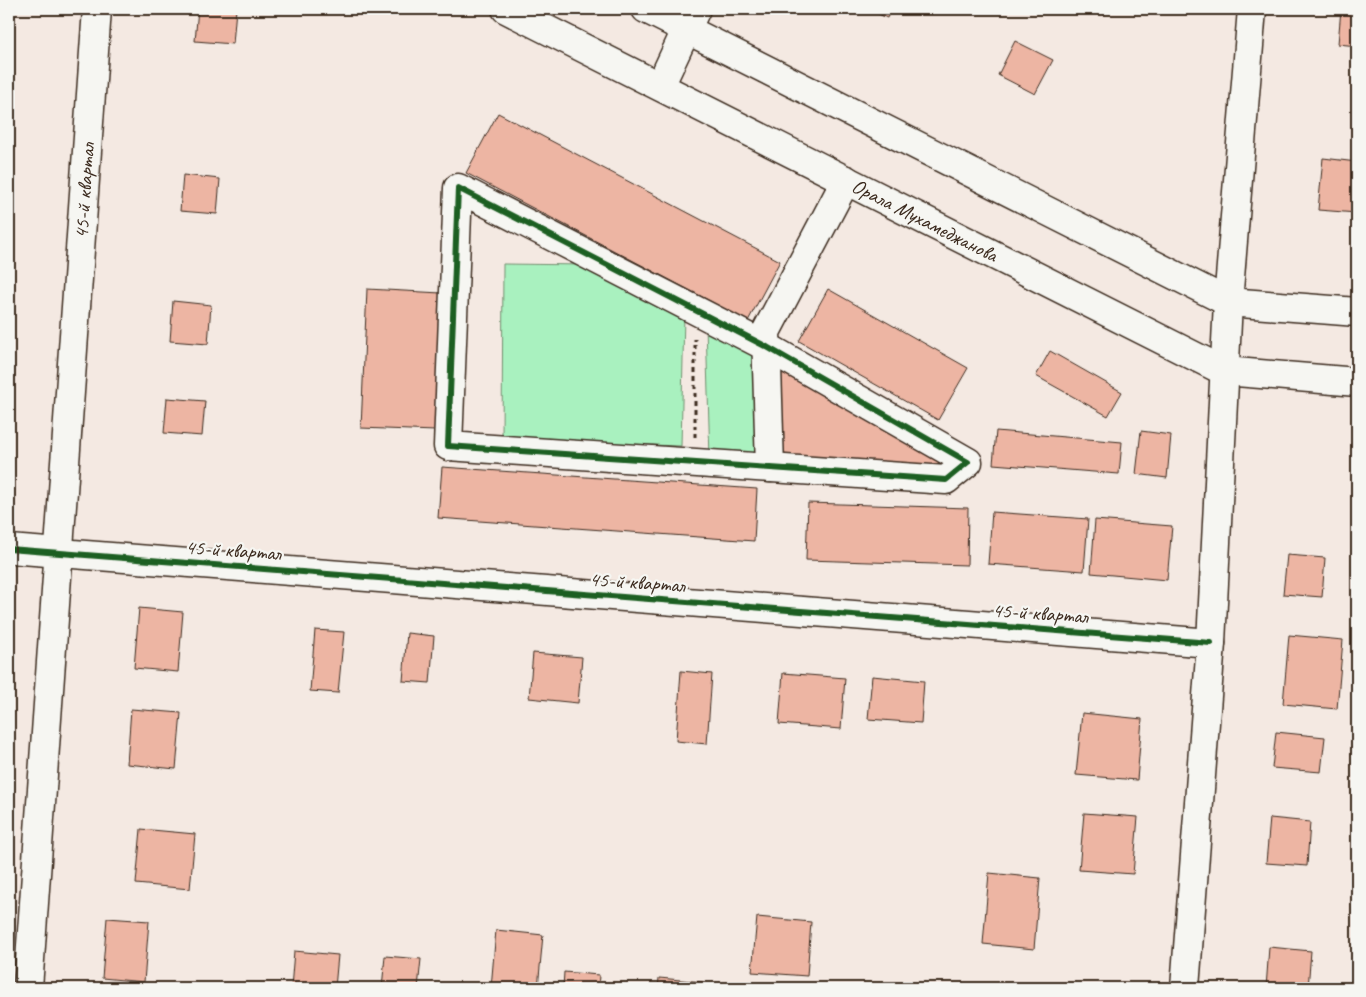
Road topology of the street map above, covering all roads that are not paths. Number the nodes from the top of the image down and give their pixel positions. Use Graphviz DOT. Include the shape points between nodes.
graph roads {
  1 [pos="97,9"];
  2 [pos="506,9"];
  3 [pos="646,9"];
  4 [pos="1252,9"];
  5 [pos="691,19"];
  6 [pos="660,86"];
  7 [pos="846,180"];
  8 [pos="1228,302"];
  9 [pos="1357,312"];
  10 [pos="767,347"];
  11 [pos="1224,371"];
  12 [pos="1357,382"];
  13 [pos="770,468"];
  14 [pos="9,549"];
  15 [pos="59,553"];
  16 [pos="1211,643"];
  17 [pos="28,988"];
  18 [pos="1185,988"];
  1 -- 15 [label="street, 45-й квартал"];
  2 -- 6 [label="street, Орала Мухамеджанова"];
  3 -- 5 [label="street"];
  4 -- 8 [label="street"];
  5 -- 6 [label="street"];
  5 -- 8 [label="street"];
  6 -- 7 [label="street, Орала Мухамеджанова"];
  7 -- 10 [label="street" via="766,332"];
  7 -- 11 [label="street, Орала Мухамеджанова"];
  8 -- 9 [label="street"];
  8 -- 11 [label="street"];
  10 -- 13 [label="street"];
  10 -- 13 [label="street" via="968,462 946,480"];
  10 -- 13 [label="street" via="458,188 448,446"];
  11 -- 12 [label="street, Орала Мухамеджанова"];
  11 -- 16 [label="street"];
  14 -- 15 [label="street"];
  15 -- 16 [label="street, 45-й квартал"];
  15 -- 17 [label="street, 45-й квартал"];
  16 -- 18 [label="street"];
}
